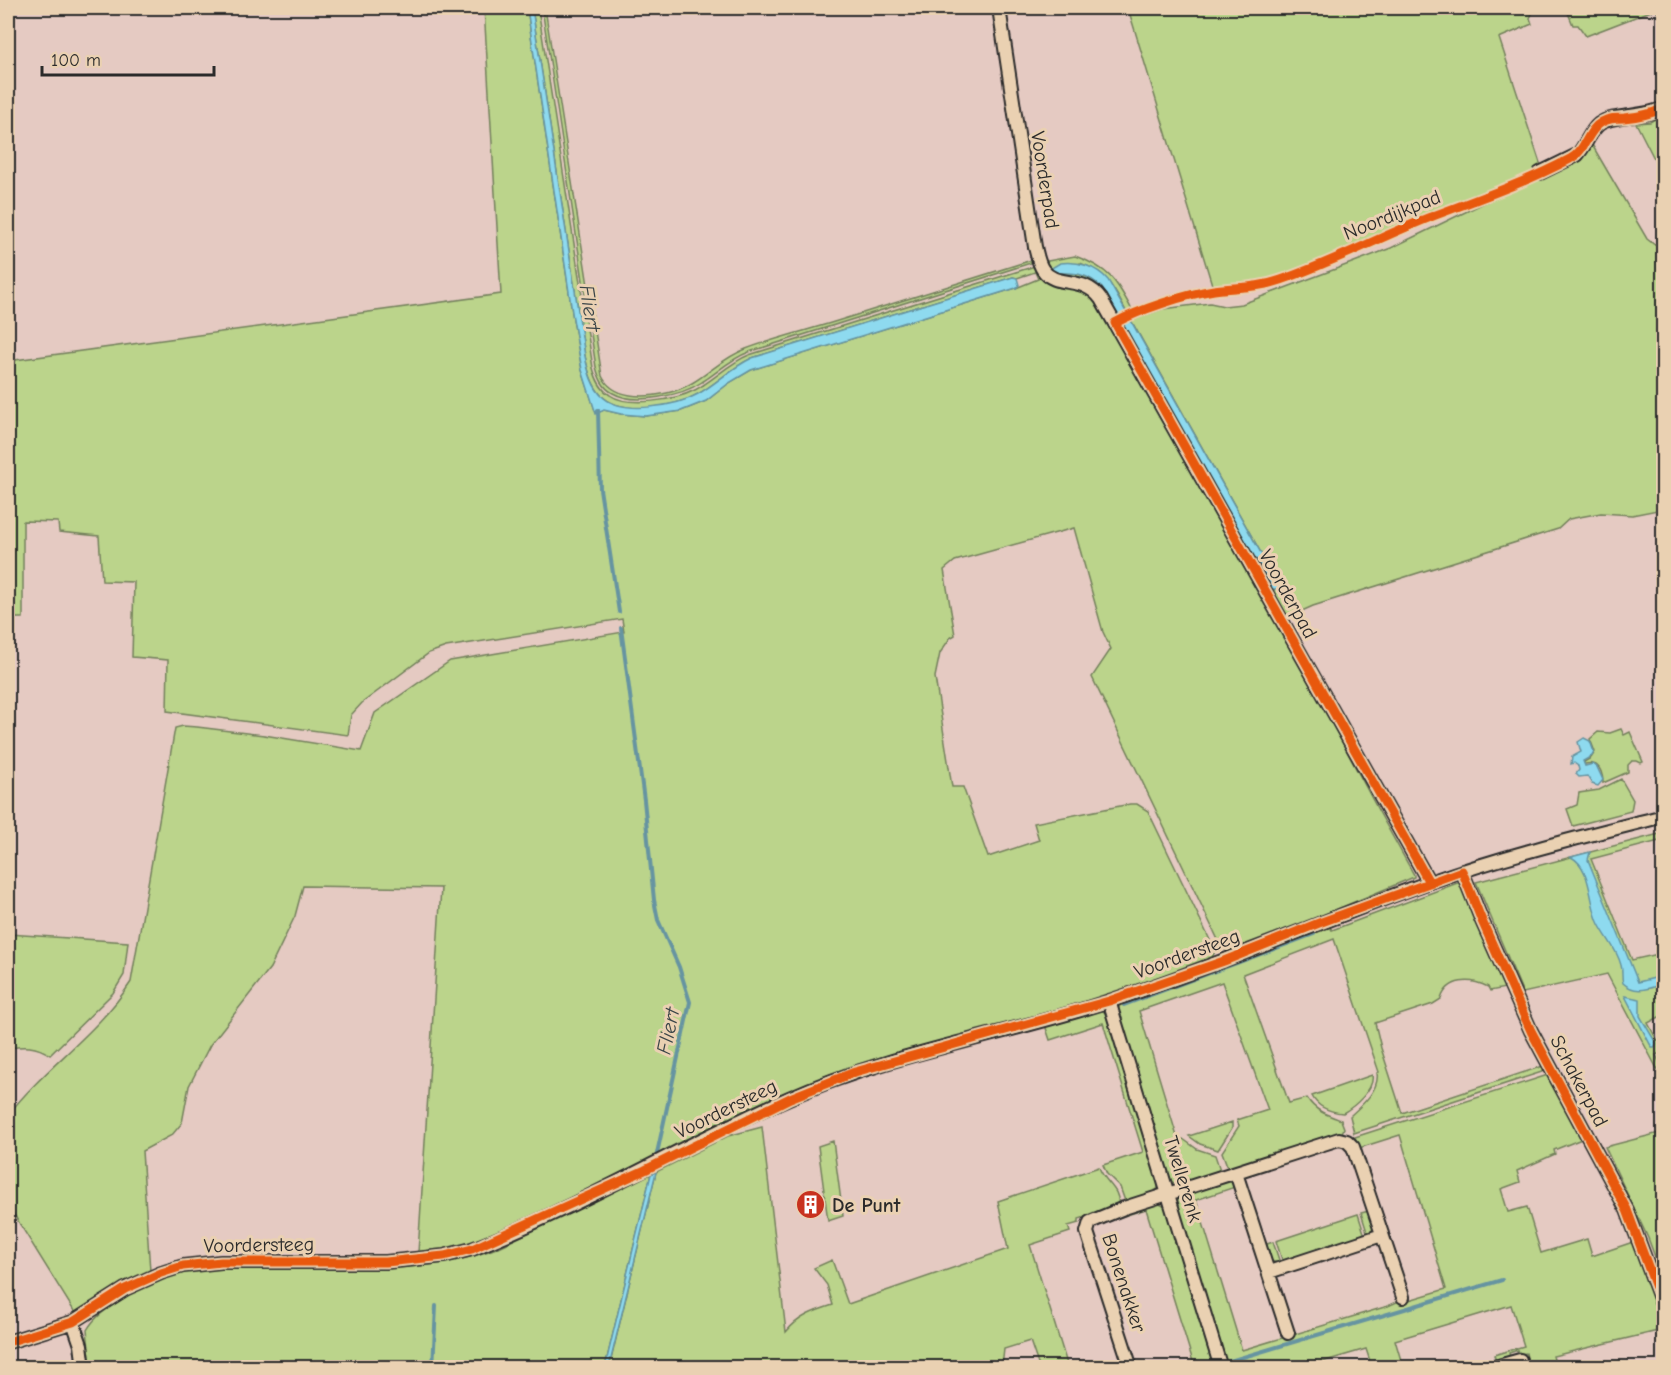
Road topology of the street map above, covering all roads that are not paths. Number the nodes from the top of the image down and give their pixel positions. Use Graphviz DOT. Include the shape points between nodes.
graph roads {
  1 [pos="999,8"];
  2 [pos="1664,108"];
  3 [pos="1540,173"];
  4 [pos="1664,816"];
  5 [pos="1462,871"];
  6 [pos="1429,882"];
  7 [pos="1109,1001"];
  8 [pos="1236,1173"];
  9 [pos="1167,1195"];
  10 [pos="1382,1235"];
  11 [pos="1269,1272"];
  12 [pos="1403,1297"];
  13 [pos="1664,1309"];
  14 [pos="73,1322"];
  15 [pos="1288,1333"];
  16 [pos="8,1342"];
  17 [pos="1520,1360"];
  18 [pos="84,1368"];
  19 [pos="1131,1368"];
  20 [pos="1221,1368"];
  21 [pos="1491,1368"];
  1 -- 6 [label="street, Voorderpad" via="1041,267 1053,279 1084,285 1101,299"];
  2 -- 3 [label="street" via="1601,122 1577,155"];
  4 -- 5 [label="street, Voordersteeg"];
  5 -- 6 [label="street, Voordersteeg"];
  5 -- 13 [label="street, Schakerpad" via="1531,1031 1627,1210"];
  6 -- 7 [label="street, Voordersteeg"];
  7 -- 9 [label="street, Twellerenk"];
  7 -- 14 [label="street, Voordersteeg" via="855,1072 790,1098 493,1241 463,1251 386,1262 201,1263 125,1288"];
  8 -- 9 [label="street, Bonenakker"];
  8 -- 10 [label="street, Bonenakker" via="1339,1139 1347,1141 1353,1147"];
  8 -- 11 [label="street"];
  9 -- 19 [label="street, Bonenakker" via="1093,1219 1087,1226"];
  9 -- 20 [label="street, Twellerenk"];
  10 -- 11 [label="street"];
  10 -- 12 [label="street, Bonenakker"];
  11 -- 15 [label="street"];
  14 -- 16 [label="street, Voordersteeg"];
  14 -- 18 [label="street"];
  17 -- 21 [label="street"];
}
